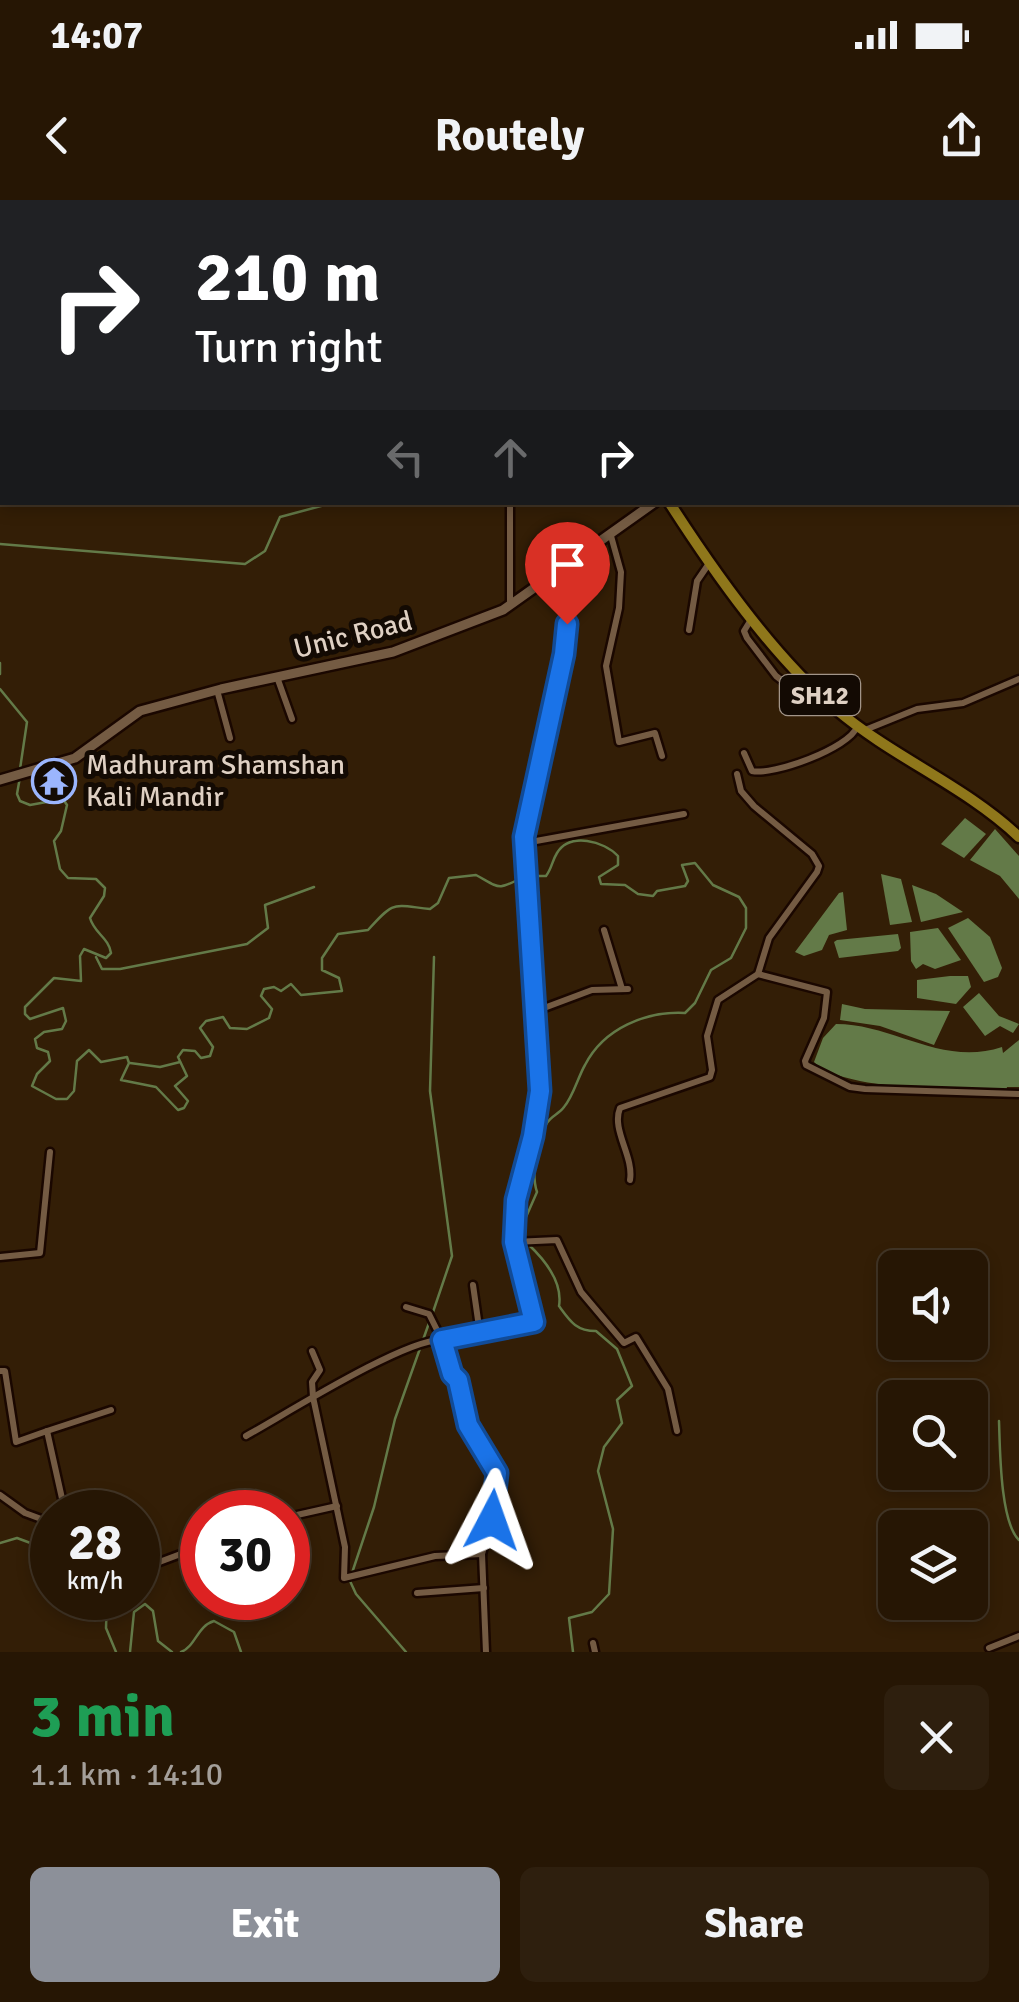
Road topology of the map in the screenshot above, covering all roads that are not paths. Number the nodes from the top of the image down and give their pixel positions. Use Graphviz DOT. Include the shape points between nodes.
graph roads {
  1 [pos="510,505"];
  2 [pos="652,505"];
  3 [pos="671,505"];
  4 [pos="611,536"];
  5 [pos="572,562"];
  6 [pos="711,562"];
  7 [pos="510,606"];
  8 [pos="753,617"];
  9 [pos="690,630"];
  10 [pos="277,676"];
  11 [pos="1019,679"];
  12 [pos="217,690"];
  13 [pos="823,698"];
  14 [pos="292,719"];
  15 [pos="861,728"];
  16 [pos="230,738"];
  17 [pos="744,754"];
  18 [pos="662,756"];
  19 [pos="737,774"];
  20 [pos="0,780"];
  21 [pos="684,814"];
  22 [pos="1019,837"];
  23 [pos="525,843"];
  24 [pos="604,930"];
  25 [pos="758,974"];
  26 [pos="536,1011"];
  27 [pos="1019,1094"];
  28 [pos="50,1152"];
  29 [pos="630,1180"];
  30 [pos="516,1242"];
  31 [pos="0,1257"];
  32 [pos="473,1285"];
  33 [pos="406,1307"];
  34 [pos="480,1334"];
  35 [pos="442,1340"];
  36 [pos="312,1351"];
  37 [pos="0,1372"];
  38 [pos="313,1397"];
  39 [pos="110,1410"];
  40 [pos="47,1430"];
  41 [pos="677,1431"];
  42 [pos="246,1436"];
  43 [pos="497,1473"];
  44 [pos="60,1490"];
  45 [pos="0,1495"];
  46 [pos="338,1506"];
  47 [pos="310,1512"];
  48 [pos="30,1515"];
  49 [pos="516,1551"];
  50 [pos="482,1554"];
  51 [pos="484,1588"];
  52 [pos="417,1593"];
  53 [pos="1019,1636"];
  54 [pos="990,1648"];
  55 [pos="486,1652"];
  1 -- 7 [label="street"];
  2 -- 4 [label="main road, Unic Road"];
  3 -- 6 [label="main road, SH12"];
  4 -- 5 [label="main road, Unic Road"];
  4 -- 18 [label="street" via="621,572 606,666 619,742 655,733"];
  5 -- 7 [label="main road, Unic Road"];
  5 -- 23 [label="street" via="564,654"];
  6 -- 8 [label="main road, SH12"];
  6 -- 9 [label="street" via="697,580"];
  7 -- 10 [label="main road, Unic Road" via="393,652"];
  8 -- 13 [label="main road, SH12"];
  8 -- 13 [label="street" via="744,631 776,676 815,706"];
  10 -- 12 [label="main road, Unic Road"];
  10 -- 14 [label="street"];
  11 -- 15 [label="street" via="963,703 917,709"];
  12 -- 16 [label="street"];
  12 -- 20 [label="main road, Unic Road" via="140,711 76,758"];
  13 -- 15 [label="main road, SH12"];
  15 -- 17 [label="street" via="846,743 766,772 752,771"];
  15 -- 22 [label="main road, SH12" via="957,788"];
  19 -- 25 [label="street" via="746,796 818,866 768,938"];
  21 -- 23 [label="street"];
  23 -- 26 [label="street"];
  24 -- 26 [label="street" via="625,989 592,990"];
  25 -- 27 [label="street" via="828,992 806,1065 840,1082 865,1089"];
  25 -- 29 [label="street" via="718,1000 707,1036 710,1077 620,1108 616,1117"];
  26 -- 30 [label="street" via="539,1107 516,1200"];
  28 -- 31 [label="street" via="40,1253"];
  30 -- 34 [label="street" via="534,1322"];
  30 -- 41 [label="street" via="557,1240 593,1310 624,1343 636,1337 668,1389"];
  32 -- 34 [label="street"];
  33 -- 35 [label="street" via="432,1317"];
  34 -- 35 [label="street"];
  35 -- 38 [label="street"];
  35 -- 43 [label="street" via="468,1425"];
  36 -- 38 [label="street" via="320,1370"];
  37 -- 40 [label="street" via="5,1371 16,1442"];
  38 -- 42 [label="street"];
  38 -- 46 [label="street"];
  39 -- 40 [label="street"];
  40 -- 44 [label="street"];
  43 -- 49 [label="street"];
  43 -- 50 [label="street"];
  45 -- 48 [label="street"];
  46 -- 47 [label="street"];
  46 -- 50 [label="street" via="344,1578 435,1556"];
  50 -- 51 [label="street"];
  51 -- 52 [label="street"];
  51 -- 55 [label="street"];
  53 -- 54 [label="street"];
}
